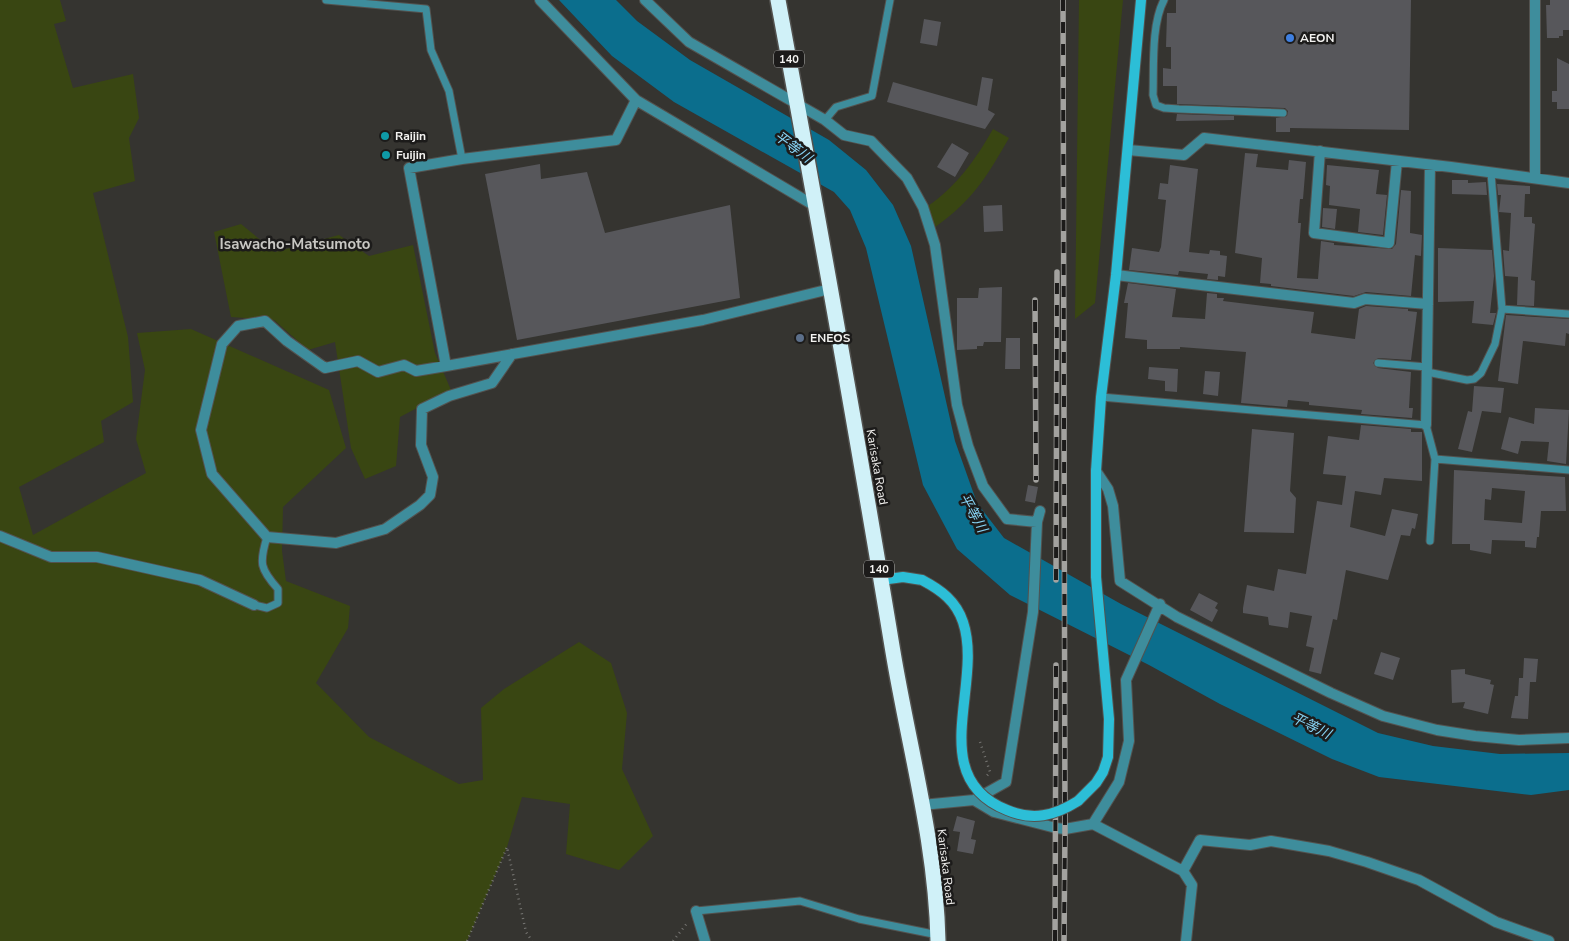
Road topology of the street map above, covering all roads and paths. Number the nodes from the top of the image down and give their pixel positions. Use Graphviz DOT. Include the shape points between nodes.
graph roads {
  1 [pos="326,0"];
  2 [pos="540,0"];
  3 [pos="645,0"];
  4 [pos="778,0"];
  5 [pos="890,0"];
  6 [pos="1141,0"];
  7 [pos="1164,0"];
  8 [pos="1535,0"];
  9 [pos="636,100"];
  10 [pos="798,111"];
  11 [pos="1283,113"];
  12 [pos="825,120"];
  13 [pos="1128,150"];
  14 [pos="1320,151"];
  15 [pos="462,158"];
  16 [pos="1397,161"];
  17 [pos="1430,165"];
  18 [pos="1491,173"];
  19 [pos="1535,178"];
  20 [pos="1569,183"];
  21 [pos="814,202"];
  22 [pos="1116,275"];
  23 [pos="830,289"];
  24 [pos="1428,304"];
  25 [pos="1502,309"];
  26 [pos="1569,314"];
  27 [pos="512,354"];
  28 [pos="1378,363"];
  29 [pos="446,366"];
  30 [pos="1427,370"];
  31 [pos="1101,397"];
  32 [pos="1426,425"];
  33 [pos="1435,459"];
  34 [pos="1569,470"];
  35 [pos="1096,471"];
  36 [pos="1040,511"];
  37 [pos="1037,522"];
  38 [pos="0,536"];
  39 [pos="266,537"];
  40 [pos="1430,541"];
  41 [pos="881,580"];
  42 [pos="1160,604"];
  43 [pos="254,605"];
  44 [pos="1569,738"];
  45 [pos="980,742"];
  46 [pos="985,778"];
  47 [pos="974,800"];
  48 [pos="922,806"];
  49 [pos="1093,824"];
  50 [pos="1183,871"];
  51 [pos="696,911"];
  52 [pos="938,938"];
  53 [pos="467,941"];
  54 [pos="532,941"];
  55 [pos="673,941"];
  56 [pos="705,941"];
  57 [pos="1186,941"];
  58 [pos="1549,941"];
  1 -- 15 [label="lane" via="426,9 431,50 449,91"];
  2 -- 9 [label="street"];
  3 -- 10 [label="street" via="689,42"];
  4 -- 10 [label="highway, Karisaka Road / 140"];
  5 -- 12 [label="lane" via="872,96 836,107"];
  6 -- 13 [label="street"];
  7 -- 11 [label="lane" via="1157,29 1153,95 1156,105 1179,109"];
  8 -- 19 [label="street"];
  9 -- 15 [label="street" via="616,140"];
  9 -- 21 [label="street"];
  10 -- 12 [label="street"];
  10 -- 21 [label="highway, Karisaka Road / 140"];
  12 -- 37 [label="street" via="844,135 871,141 907,178 923,207 935,245 957,404 976,471 989,497 1008,519"];
  13 -- 14 [label="street" via="1184,155 1204,138"];
  13 -- 22 [label="street"];
  14 -- 16 [label="street"];
  14 -- 16 [label="street" via="1314,233 1389,243"];
  15 -- 29 [label="street" via="409,168"];
  16 -- 17 [label="street"];
  17 -- 18 [label="street" via="1452,164"];
  17 -- 24 [label="street"];
  18 -- 19 [label="street"];
  18 -- 25 [label="lane"];
  19 -- 20 [label="street"];
  21 -- 23 [label="highway, Karisaka Road / 140"];
  22 -- 24 [label="street" via="1354,303 1365,299"];
  22 -- 31 [label="street"];
  23 -- 27 [label="street" via="703,320"];
  23 -- 41 [label="highway, Karisaka Road / 140"];
  24 -- 30 [label="street"];
  25 -- 26 [label="lane"];
  25 -- 30 [label="lane" via="1495,344 1481,373 1474,379"];
  27 -- 29 [label="street"];
  27 -- 39 [label="street" via="492,383 448,396 422,409 421,445 433,477 430,495 420,505 385,529 336,543"];
  28 -- 30 [label="lane"];
  29 -- 39 [label="street" via="416,371 404,366 378,372 358,361 325,368 265,322 238,326 222,344 201,430 212,474"];
  30 -- 32 [label="street"];
  31 -- 32 [label="lane"];
  31 -- 35 [label="street"];
  32 -- 33 [label="lane"];
  33 -- 34 [label="lane"];
  33 -- 40 [label="lane"];
  35 -- 41 [label="street, bridge" via="1096,577 1109,719 1108,757 1103,772 1082,798 1061,811 1037,817 1018,815 995,805 977,791 964,766 960,749 967,653 963,624 957,609 939,589 922,580 903,577"];
  35 -- 42 [label="street" via="1108,489 1113,506 1120,581"];
  36 -- 37 [label="street"];
  37 -- 47 [label="street" via="1033,612 1006,782"];
  38 -- 43 [label="street" via="51,557 96,557 200,580"];
  39 -- 43 [label="lane" via="260,559 266,575 278,589 278,602 267,608"];
  41 -- 48 [label="highway, Karisaka Road / 140"];
  42 -- 44 [label="street" via="1177,617 1383,716 1475,736 1519,740"];
  42 -- 49 [label="street" via="1126,680 1129,741 1118,782"];
  45 -- 46 [label="path" via="990,772"];
  47 -- 48 [label="street"];
  47 -- 49 [label="street" via="994,812 1056,828"];
  48 -- 52 [label="highway, Karisaka Road / 140" via="931,852"];
  49 -- 50 [label="street"];
  50 -- 57 [label="street" via="1192,885"];
  50 -- 58 [label="street" via="1200,840 1250,845 1271,841 1329,851 1419,880 1496,922"];
  51 -- 52 [label="lane" via="800,901"];
  51 -- 55 [label="path"];
  51 -- 56 [label="street"];
  53 -- 54 [label="path" via="507,847 526,932"];
}
